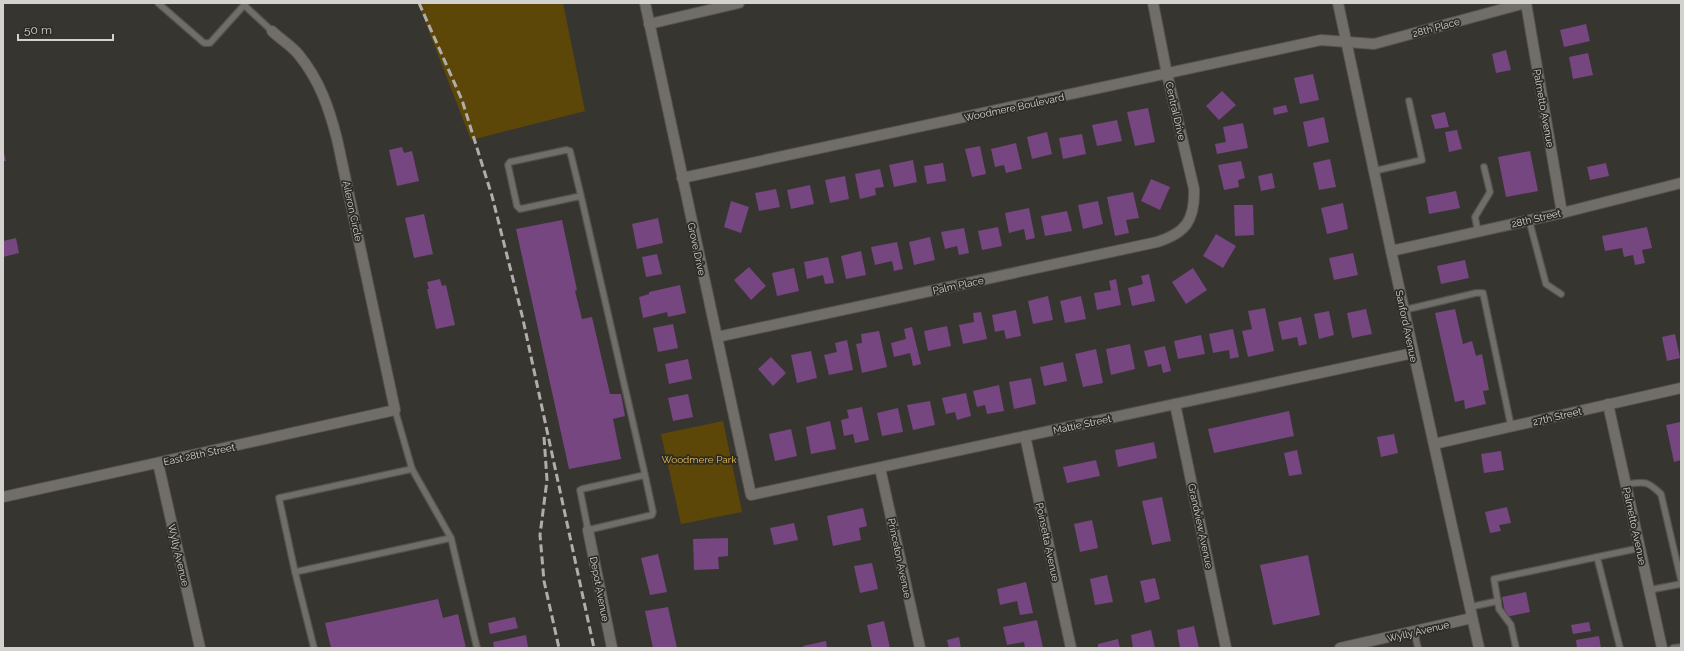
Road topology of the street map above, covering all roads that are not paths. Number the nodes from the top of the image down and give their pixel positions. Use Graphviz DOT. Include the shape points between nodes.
graph roads {
  1 [pos="158,3"];
  2 [pos="645,3"];
  3 [pos="739,3"];
  4 [pos="1152,3"];
  5 [pos="1338,3"];
  6 [pos="1526,3"];
  7 [pos="245,4"];
  8 [pos="649,24"];
  9 [pos="272,31"];
  10 [pos="1346,42"];
  11 [pos="1167,74"];
  12 [pos="1409,101"];
  13 [pos="1484,167"];
  14 [pos="1374,171"];
  15 [pos="682,178"];
  16 [pos="1681,183"];
  17 [pos="581,196"];
  18 [pos="1562,213"];
  19 [pos="1191,218"];
  20 [pos="1529,220"];
  21 [pos="1478,232"];
  22 [pos="1391,251"];
  23 [pos="1560,294"];
  24 [pos="1404,310"];
  25 [pos="717,337"];
  26 [pos="1413,353"];
  27 [pos="1681,388"];
  28 [pos="1175,404"];
  29 [pos="1608,404"];
  30 [pos="395,410"];
  31 [pos="1511,426"];
  32 [pos="1025,436"];
  33 [pos="1434,444"];
  34 [pos="158,463"];
  35 [pos="880,468"];
  36 [pos="412,469"];
  37 [pos="645,475"];
  38 [pos="1626,484"];
  39 [pos="751,495"];
  40 [pos="3,497"];
  41 [pos="588,530"];
  42 [pos="451,538"];
  43 [pos="1640,548"];
  44 [pos="1597,557"];
  45 [pos="295,572"];
  46 [pos="1681,580"];
  47 [pos="1681,584"];
  48 [pos="1649,590"];
  49 [pos="1498,601"];
  50 [pos="1470,607"];
  51 [pos="1472,618"];
  52 [pos="1414,631"];
  53 [pos="1681,647"];
  54 [pos="200,648"];
  55 [pos="314,648"];
  56 [pos="477,648"];
  57 [pos="612,648"];
  58 [pos="920,648"];
  59 [pos="1071,648"];
  60 [pos="1226,648"];
  61 [pos="1340,648"];
  62 [pos="1418,648"];
  63 [pos="1478,648"];
  64 [pos="1516,648"];
  65 [pos="1620,648"];
  66 [pos="1662,648"];
  67 [pos="1673,648"];
  1 -- 7 [label="lane" via="204,43 210,43"];
  2 -- 8 [label="street, Grove Drive"];
  3 -- 8 [label="street"];
  4 -- 11 [label="street, Central Drive"];
  5 -- 10 [label="street, Sanford Avenue"];
  6 -- 10 [label="street, 28th Place" via="1374,44"];
  6 -- 18 [label="street, Palmetto Avenue"];
  7 -- 9 [label="lane"];
  8 -- 15 [label="street, Grove Drive"];
  9 -- 30 [label="street, Aileron Circle" via="299,54 329,107"];
  10 -- 11 [label="street, Woodmere Boulevard" via="1321,40"];
  10 -- 14 [label="street, Sanford Avenue"];
  11 -- 15 [label="street, Woodmere Boulevard"];
  11 -- 19 [label="street, Central Drive" via="1194,189 1195,205"];
  12 -- 14 [label="lane" via="1422,160"];
  13 -- 21 [label="lane" via="1490,192 1475,217"];
  14 -- 22 [label="street, Sanford Avenue"];
  15 -- 25 [label="street, Grove Drive"];
  16 -- 18 [label="street, 28th Street"];
  17 -- 17 [label="lane" via="570,151 510,162 508,165 517,206 520,209"];
  17 -- 37 [label="lane"];
  18 -- 20 [label="street, 28th Street"];
  19 -- 25 [label="street, Palm Place" via="1183,230 1157,242"];
  20 -- 21 [label="street, 28th Street"];
  20 -- 23 [label="lane" via="1546,284"];
  21 -- 22 [label="street, 28th Street"];
  22 -- 24 [label="street, Sanford Avenue"];
  24 -- 26 [label="street, Sanford Avenue"];
  24 -- 31 [label="lane" via="1483,293"];
  25 -- 39 [label="street, Grove Drive"];
  26 -- 28 [label="street, Mattie Street"];
  26 -- 33 [label="street, Sanford Avenue"];
  27 -- 29 [label="street, 27th Street"];
  28 -- 32 [label="street, Mattie Street"];
  28 -- 60 [label="street, Grandview Avenue"];
  29 -- 31 [label="street, 27th Street"];
  29 -- 38 [label="street, Palmetto Avenue"];
  30 -- 34 [label="street, East 28th Street"];
  30 -- 36 [label="lane"];
  31 -- 33 [label="street, 27th Street"];
  32 -- 35 [label="street, Mattie Street"];
  32 -- 59 [label="street, Poinsetta Avenue"];
  33 -- 50 [label="street, Sanford Avenue"];
  34 -- 40 [label="street, East 28th Street"];
  34 -- 54 [label="street, Wylly Avenue"];
  35 -- 39 [label="street, Mattie Street"];
  35 -- 58 [label="street, Princeton Avenue"];
  36 -- 42 [label="lane"];
  36 -- 45 [label="lane" via="279,498"];
  37 -- 41 [label="lane" via="654,512 652,515"];
  37 -- 41 [label="lane" via="580,490"];
  38 -- 43 [label="street, Palmetto Avenue"];
  38 -- 46 [label="lane" via="1646,482 1661,494"];
  41 -- 57 [label="street, Depot Avenue"];
  42 -- 45 [label="lane"];
  42 -- 56 [label="lane"];
  43 -- 44 [label="lane"];
  43 -- 48 [label="street, Palmetto Avenue"];
  44 -- 49 [label="lane" via="1494,580"];
  44 -- 65 [label="lane"];
  45 -- 55 [label="lane"];
  47 -- 48 [label="lane"];
  48 -- 66 [label="street, Palmetto Avenue"];
  49 -- 50 [label="lane"];
  49 -- 64 [label="lane" via="1499,609 1511,625"];
  50 -- 51 [label="street, Sanford Avenue"];
  51 -- 52 [label="street, Wylly Avenue"];
  51 -- 63 [label="street, Sanford Avenue"];
  52 -- 61 [label="street, Wylly Avenue"];
  52 -- 62 [label="lane"];
  53 -- 67 [label="lane"];
}
